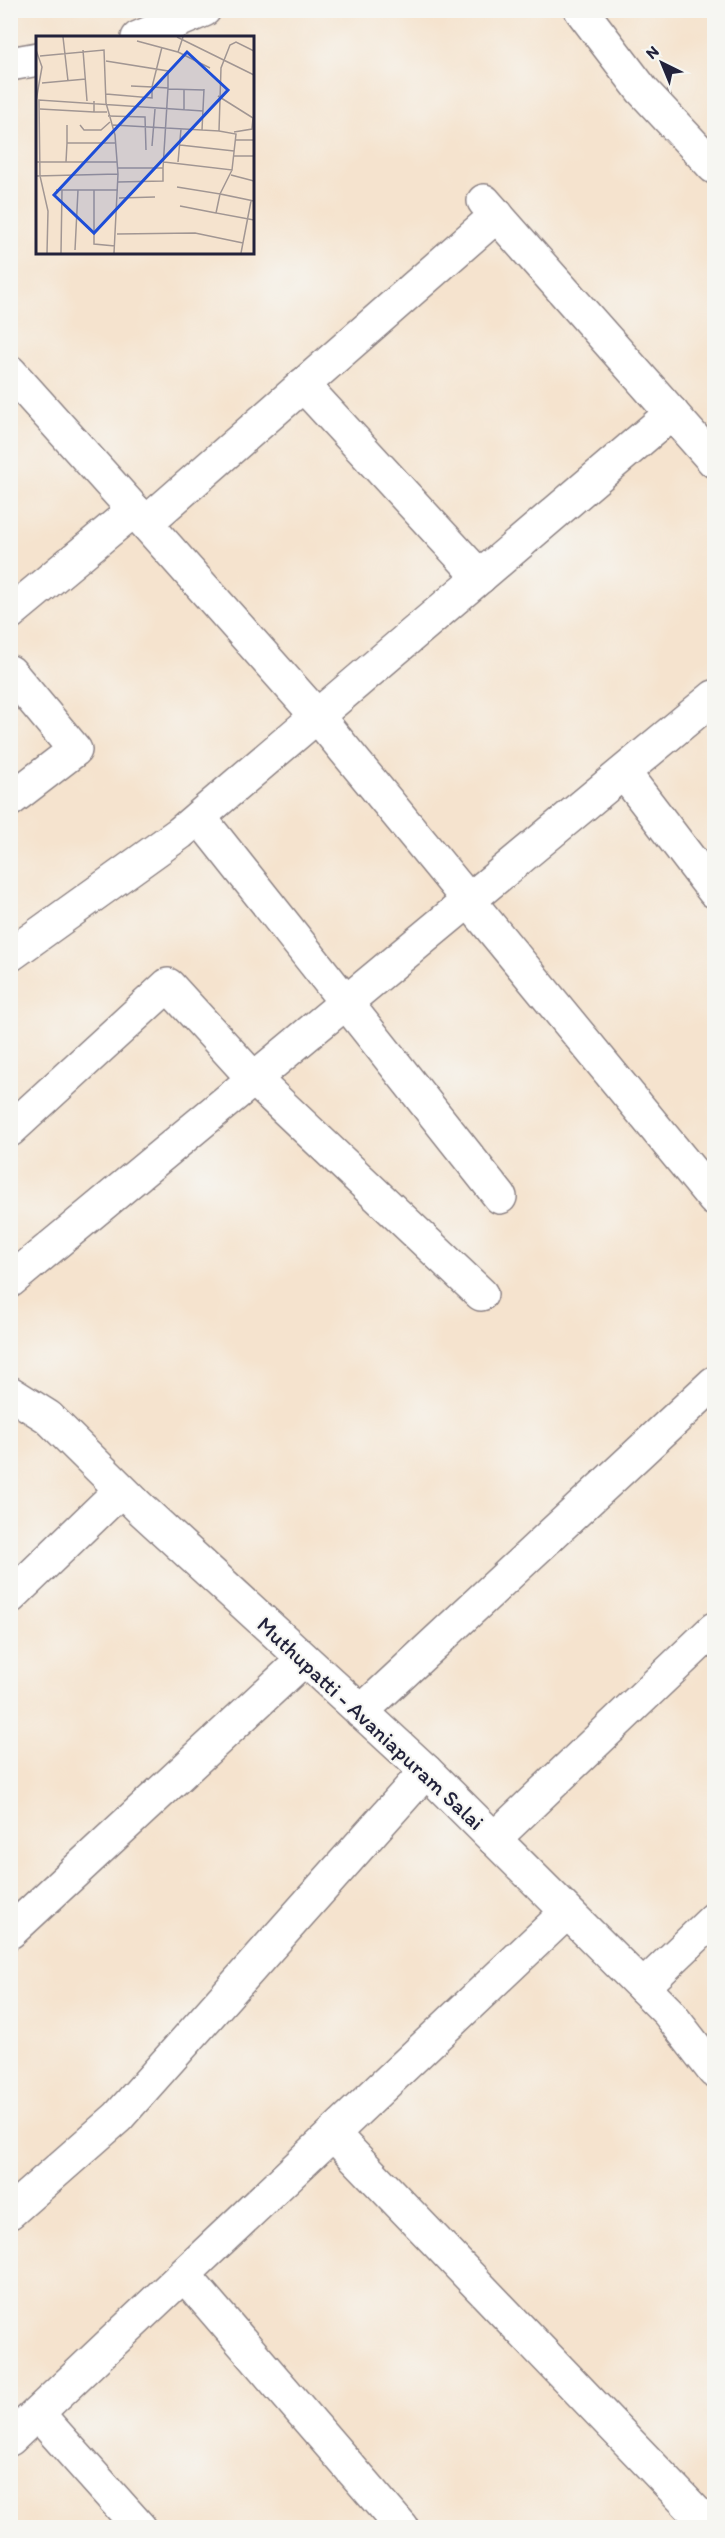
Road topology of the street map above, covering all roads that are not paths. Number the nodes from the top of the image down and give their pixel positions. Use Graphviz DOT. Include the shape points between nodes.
graph roads {
  1 [pos="204,10"];
  2 [pos="581,10"];
  3 [pos="143,36"];
  4 [pos="36,59"];
  5 [pos="10,64"];
  6 [pos="699,131"];
  7 [pos="714,167"];
  8 [pos="10,372"];
  9 [pos="303,384"];
  10 [pos="672,413"];
  11 [pos="714,461"];
  12 [pos="140,516"];
  13 [pos="480,577"];
  14 [pos="10,613"];
  15 [pos="10,672"];
  16 [pos="714,697"];
  17 [pos="317,716"];
  18 [pos="624,773"];
  19 [pos="10,800"];
  20 [pos="199,817"];
  21 [pos="714,891"];
  22 [pos="469,901"];
  23 [pos="10,955"];
  24 [pos="346,1003"];
  25 [pos="254,1079"];
  26 [pos="10,1130"];
  27 [pos="500,1197"];
  28 [pos="714,1199"];
  29 [pos="10,1281"];
  30 [pos="481,1294"];
  31 [pos="714,1383"];
  32 [pos="10,1393"];
  33 [pos="121,1490"];
  34 [pos="10,1597"];
  35 [pos="714,1629"];
  36 [pos="303,1660"];
  37 [pos="361,1712"];
  38 [pos="426,1771"];
  39 [pos="494,1839"];
  40 [pos="567,1912"];
  41 [pos="714,1919"];
  42 [pos="10,1932"];
  43 [pos="643,1987"];
  44 [pos="714,2071"];
  45 [pos="333,2134"];
  46 [pos="10,2212"];
  47 [pos="184,2274"];
  48 [pos="38,2414"];
  49 [pos="10,2439"];
  50 [pos="140,2528"];
  51 [pos="402,2528"];
  52 [pos="711,2528"];
  1 -- 3 [label="street"];
  2 -- 6 [label="street" via="642,90"];
  4 -- 5 [label="street"];
  6 -- 7 [label="street"];
  8 -- 12 [label="street"];
  9 -- 10 [label="street" via="491,208"];
  9 -- 12 [label="street"];
  9 -- 13 [label="street"];
  10 -- 11 [label="street"];
  10 -- 13 [label="street"];
  12 -- 14 [label="street"];
  12 -- 17 [label="street"];
  13 -- 17 [label="street"];
  15 -- 19 [label="street" via="75,750"];
  16 -- 18 [label="street"];
  17 -- 20 [label="street"];
  17 -- 22 [label="street"];
  18 -- 21 [label="street"];
  18 -- 22 [label="street"];
  20 -- 23 [label="street"];
  20 -- 24 [label="street"];
  22 -- 24 [label="street"];
  22 -- 28 [label="street"];
  24 -- 25 [label="street"];
  24 -- 27 [label="street"];
  25 -- 26 [label="street" via="168,985"];
  25 -- 29 [label="street"];
  25 -- 30 [label="street"];
  31 -- 37 [label="street"];
  32 -- 33 [label="street, Muthupatti - Avaniapuram Salai" via="48,1417"];
  33 -- 34 [label="street"];
  33 -- 36 [label="street, Muthupatti - Avaniapuram Salai"];
  35 -- 39 [label="street"];
  36 -- 37 [label="street, Muthupatti - Avaniapuram Salai"];
  36 -- 42 [label="street"];
  37 -- 38 [label="street, Muthupatti - Avaniapuram Salai"];
  38 -- 39 [label="street, Muthupatti - Avaniapuram Salai"];
  38 -- 46 [label="street" via="118,2117"];
  39 -- 40 [label="street, Muthupatti - Avaniapuram Salai"];
  40 -- 43 [label="street, Muthupatti - Avaniapuram Salai"];
  40 -- 45 [label="street"];
  41 -- 43 [label="street"];
  43 -- 44 [label="street, Muthupatti - Avaniapuram Salai"];
  45 -- 47 [label="street"];
  45 -- 52 [label="street"];
  47 -- 48 [label="street"];
  47 -- 51 [label="street"];
  48 -- 49 [label="street"];
  48 -- 50 [label="street"];
}
